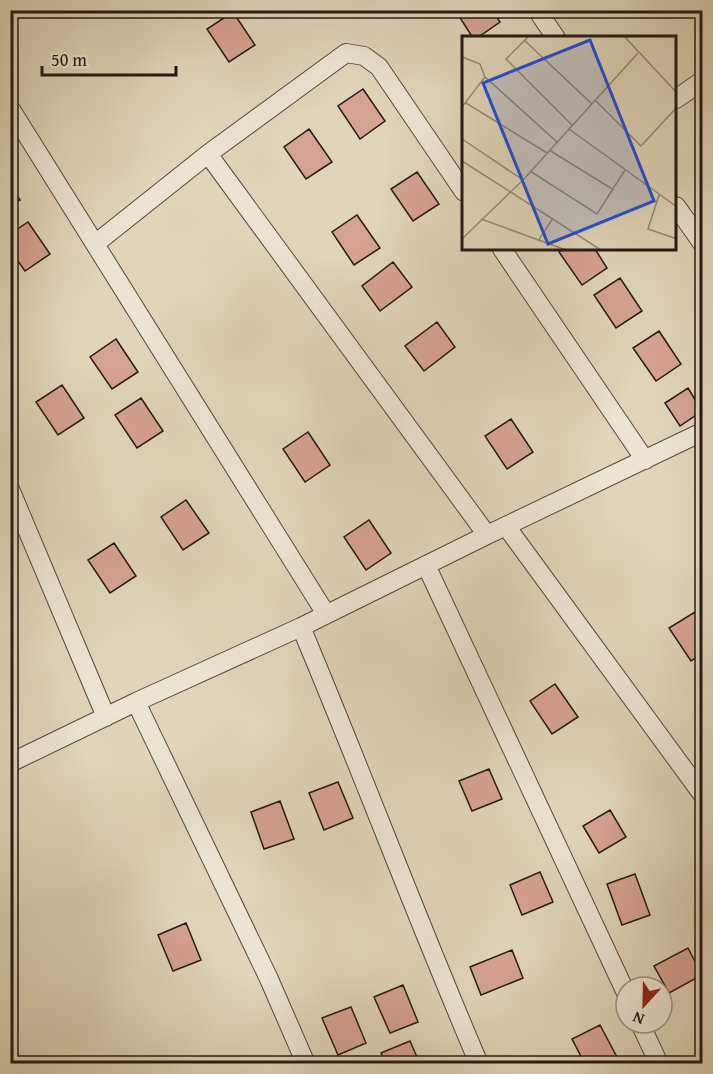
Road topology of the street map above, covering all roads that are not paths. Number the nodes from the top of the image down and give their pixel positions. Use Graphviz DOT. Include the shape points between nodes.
graph roads {
  1 [pos="537,10"];
  2 [pos="555,36"];
  3 [pos="702,81"];
  4 [pos="677,98"];
  5 [pos="10,108"];
  6 [pos="208,154"];
  7 [pos="462,189"];
  8 [pos="677,209"];
  9 [pos="702,243"];
  10 [pos="95,244"];
  11 [pos="503,250"];
  12 [pos="702,432"];
  13 [pos="645,460"];
  14 [pos="10,489"];
  15 [pos="506,526"];
  16 [pos="487,535"];
  17 [pos="426,565"];
  18 [pos="326,614"];
  19 [pos="301,627"];
  20 [pos="136,702"];
  21 [pos="106,717"];
  22 [pos="10,763"];
  23 [pos="702,794"];
  24 [pos="618,975"];
  25 [pos="646,1035"];
  26 [pos="306,1064"];
  27 [pos="479,1064"];
  28 [pos="659,1064"];
  1 -- 2 [label="street"];
  3 -- 4 [label="street"];
  5 -- 10 [label="street"];
  6 -- 7 [label="street" via="346,53 364,56 379,67"];
  6 -- 10 [label="street"];
  6 -- 16 [label="street"];
  8 -- 9 [label="street"];
  10 -- 18 [label="street"];
  11 -- 13 [label="street"];
  12 -- 13 [label="street"];
  13 -- 15 [label="street"];
  14 -- 21 [label="street"];
  15 -- 16 [label="street"];
  15 -- 23 [label="street"];
  16 -- 17 [label="street"];
  17 -- 18 [label="street"];
  17 -- 24 [label="street"];
  18 -- 19 [label="street"];
  19 -- 20 [label="street"];
  19 -- 27 [label="street"];
  20 -- 21 [label="street"];
  20 -- 26 [label="street"];
  21 -- 22 [label="street"];
  25 -- 28 [label="street"];
}
